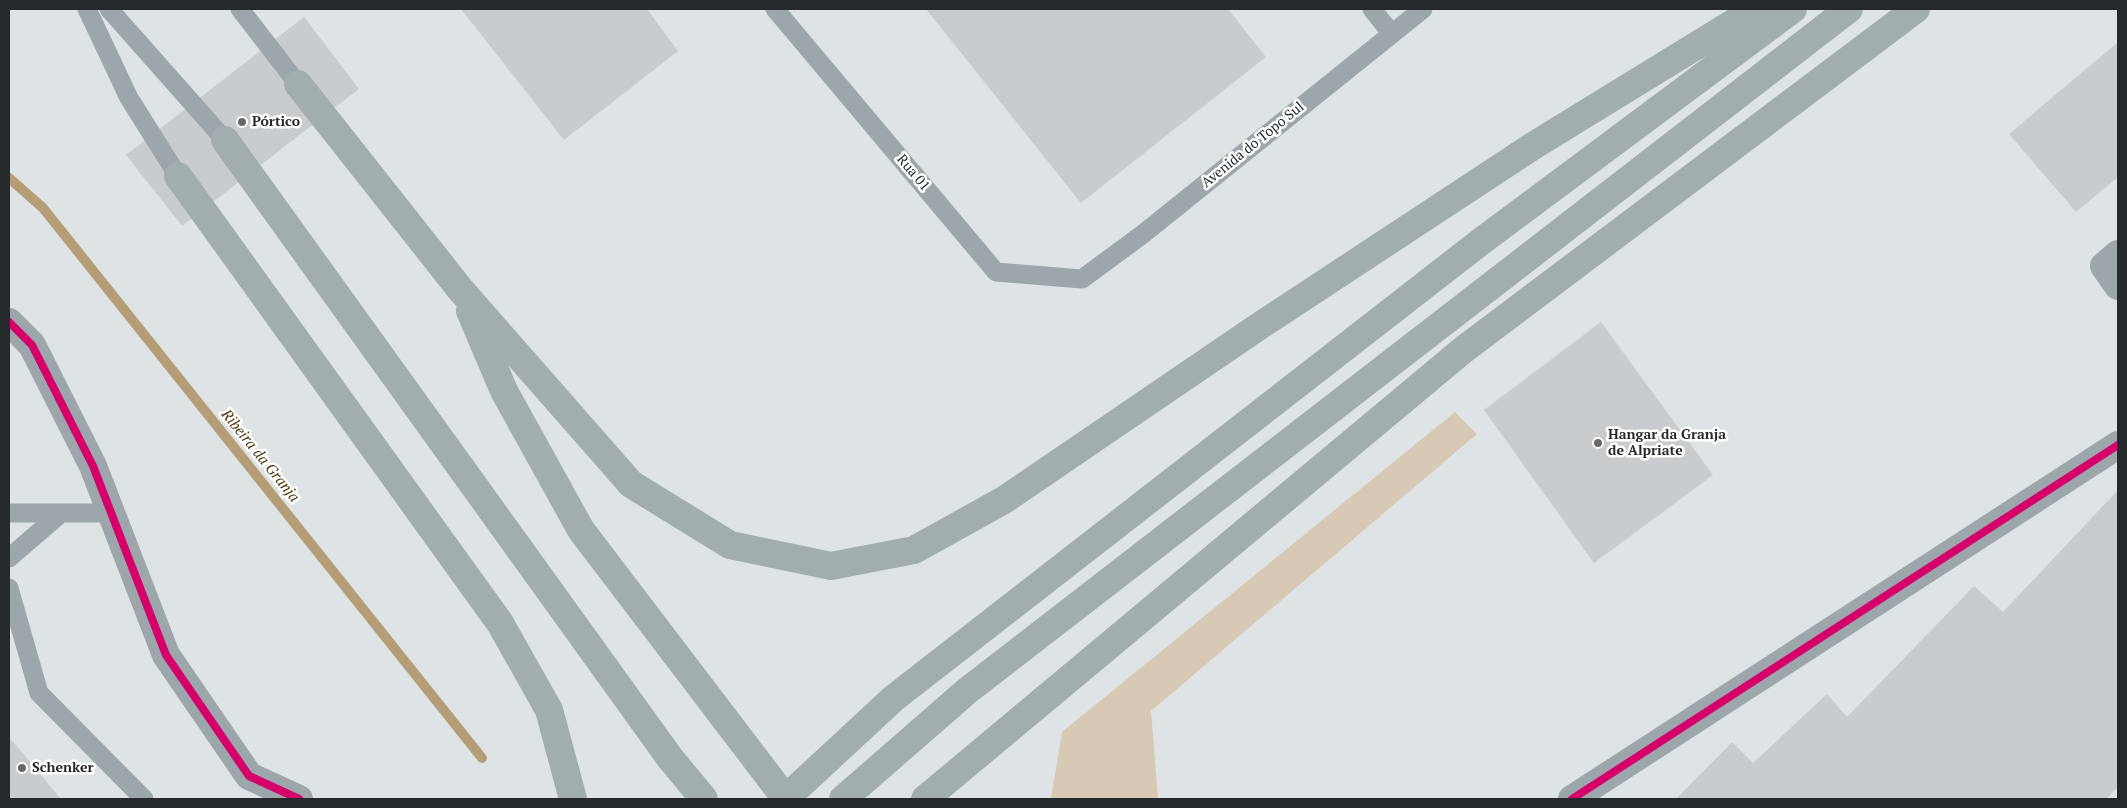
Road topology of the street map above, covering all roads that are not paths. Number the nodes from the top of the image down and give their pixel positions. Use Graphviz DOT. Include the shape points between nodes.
graph roads {
  1 [pos="87,9"];
  2 [pos="109,9"];
  3 [pos="240,9"];
  4 [pos="775,9"];
  5 [pos="1372,9"];
  6 [pos="1423,9"];
  7 [pos="1756,9"];
  8 [pos="1792,9"];
  9 [pos="1849,9"];
  10 [pos="1916,9"];
  11 [pos="1391,32"];
  12 [pos="298,84"];
  13 [pos="225,140"];
  14 [pos="178,176"];
  15 [pos="2118,254"];
  16 [pos="1082,279"];
  17 [pos="2118,286"];
  18 [pos="460,289"];
  19 [pos="9,322"];
  20 [pos="2118,445"];
  21 [pos="9,513"];
  22 [pos="111,513"];
  23 [pos="60,514"];
  24 [pos="9,558"];
  25 [pos="9,588"];
  26 [pos="928,798"];
  27 [pos="144,799"];
  28 [pos="299,799"];
  29 [pos="573,799"];
  30 [pos="704,799"];
  31 [pos="786,799"];
  32 [pos="843,799"];
  33 [pos="1572,799"];
  1 -- 14 [label="lane" via="129,98"];
  2 -- 13 [label="lane"];
  3 -- 12 [label="lane"];
  4 -- 16 [label="lane, Rua 01" via="996,272"];
  5 -- 11 [label="lane"];
  6 -- 11 [label="lane, Avenida do Topo Sul"];
  7 -- 18 [label="highway" via="1533,146 1258,327 1004,500 914,550 831,566 730,545 631,484"];
  8 -- 31 [label="highway" via="1479,243 894,698"];
  9 -- 32 [label="highway" via="967,691"];
  10 -- 26 [label="highway" via="1464,350"];
  11 -- 16 [label="lane, Avenida do Topo Sul" via="1143,234"];
  12 -- 18 [label="highway"];
  13 -- 30 [label="highway" via="670,758"];
  14 -- 29 [label="highway" via="500,623 549,710"];
  15 -- 17 [label="street" via="2104,266"];
  18 -- 31 [label="highway, bridge" via="504,392 581,530"];
  19 -- 22 [label="street" via="32,345 93,466"];
  20 -- 33 [label="street"];
  21 -- 22 [label="lane"];
  22 -- 28 [label="street" via="166,654 249,776"];
  23 -- 24 [label="lane"];
  25 -- 27 [label="lane" via="39,693"];
}
